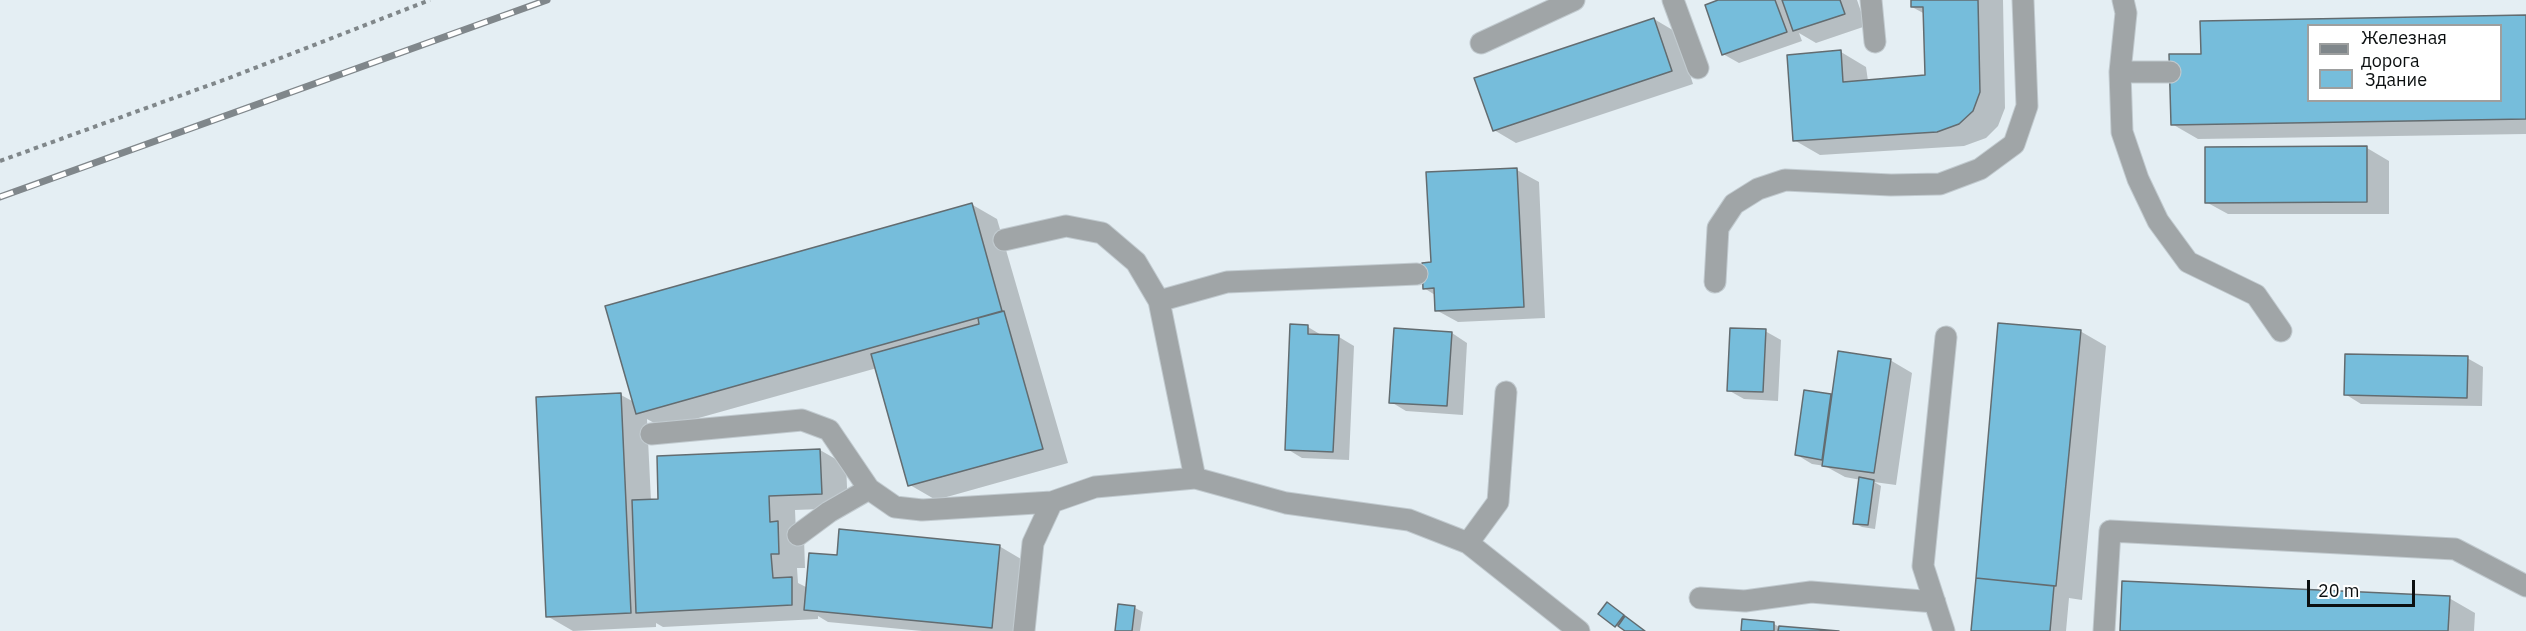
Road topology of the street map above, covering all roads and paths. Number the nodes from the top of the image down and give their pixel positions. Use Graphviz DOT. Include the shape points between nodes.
graph roads {
  1 [pos="430,0"];
  2 [pos="1574,0"];
  3 [pos="1673,0"];
  4 [pos="1871,0"];
  5 [pos="2023,0"];
  6 [pos="2123,0"];
  7 [pos="1875,42"];
  8 [pos="1481,43"];
  9 [pos="1698,68"];
  10 [pos="2120,72"];
  11 [pos="2170,72"];
  12 [pos="0,161"];
  13 [pos="1004,240"];
  14 [pos="1417,274"];
  15 [pos="1715,282"];
  16 [pos="1159,301"];
  17 [pos="2281,331"];
  18 [pos="1946,337"];
  19 [pos="1506,392"];
  20 [pos="651,434"];
  21 [pos="1195,478"];
  22 [pos="869,489"];
  23 [pos="1052,502"];
  24 [pos="798,535"];
  25 [pos="1467,543"];
  26 [pos="2526,586"];
  27 [pos="1700,598"];
  28 [pos="1935,602"];
  29 [pos="1024,631"];
  30 [pos="1579,631"];
  31 [pos="1944,631"];
  32 [pos="2104,631"];
  1 -- 12 [label="path"];
  2 -- 8 [label="lane"];
  3 -- 9 [label="lane"];
  4 -- 7 [label="lane"];
  5 -- 15 [label="lane" via="2027,106 2014,144 1980,169 1940,184 1785,180 1758,189 1734,204 1718,228"];
  6 -- 10 [label="lane" via="2126,13"];
  10 -- 11 [label="lane"];
  10 -- 17 [label="lane" via="2122,132 2158,221 2188,262 2256,295"];
  13 -- 16 [label="lane" via="1066,226 1102,233 1137,262"];
  14 -- 16 [label="lane" via="1227,282"];
  16 -- 21 [label="lane"];
  18 -- 28 [label="lane" via="1923,566"];
  19 -- 25 [label="lane" via="1498,502"];
  20 -- 22 [label="lane" via="802,420 830,430"];
  21 -- 23 [label="lane" via="1095,487"];
  21 -- 25 [label="lane" via="1286,503 1409,520"];
  22 -- 23 [label="lane" via="895,507 922,510"];
  22 -- 24 [label="lane"];
  23 -- 29 [label="lane" via="1033,543"];
  25 -- 30 [label="lane"];
  26 -- 32 [label="lane" via="2455,549 2110,531"];
  27 -- 28 [label="lane" via="1745,601 1810,592"];
  28 -- 31 [label="lane"];
}
